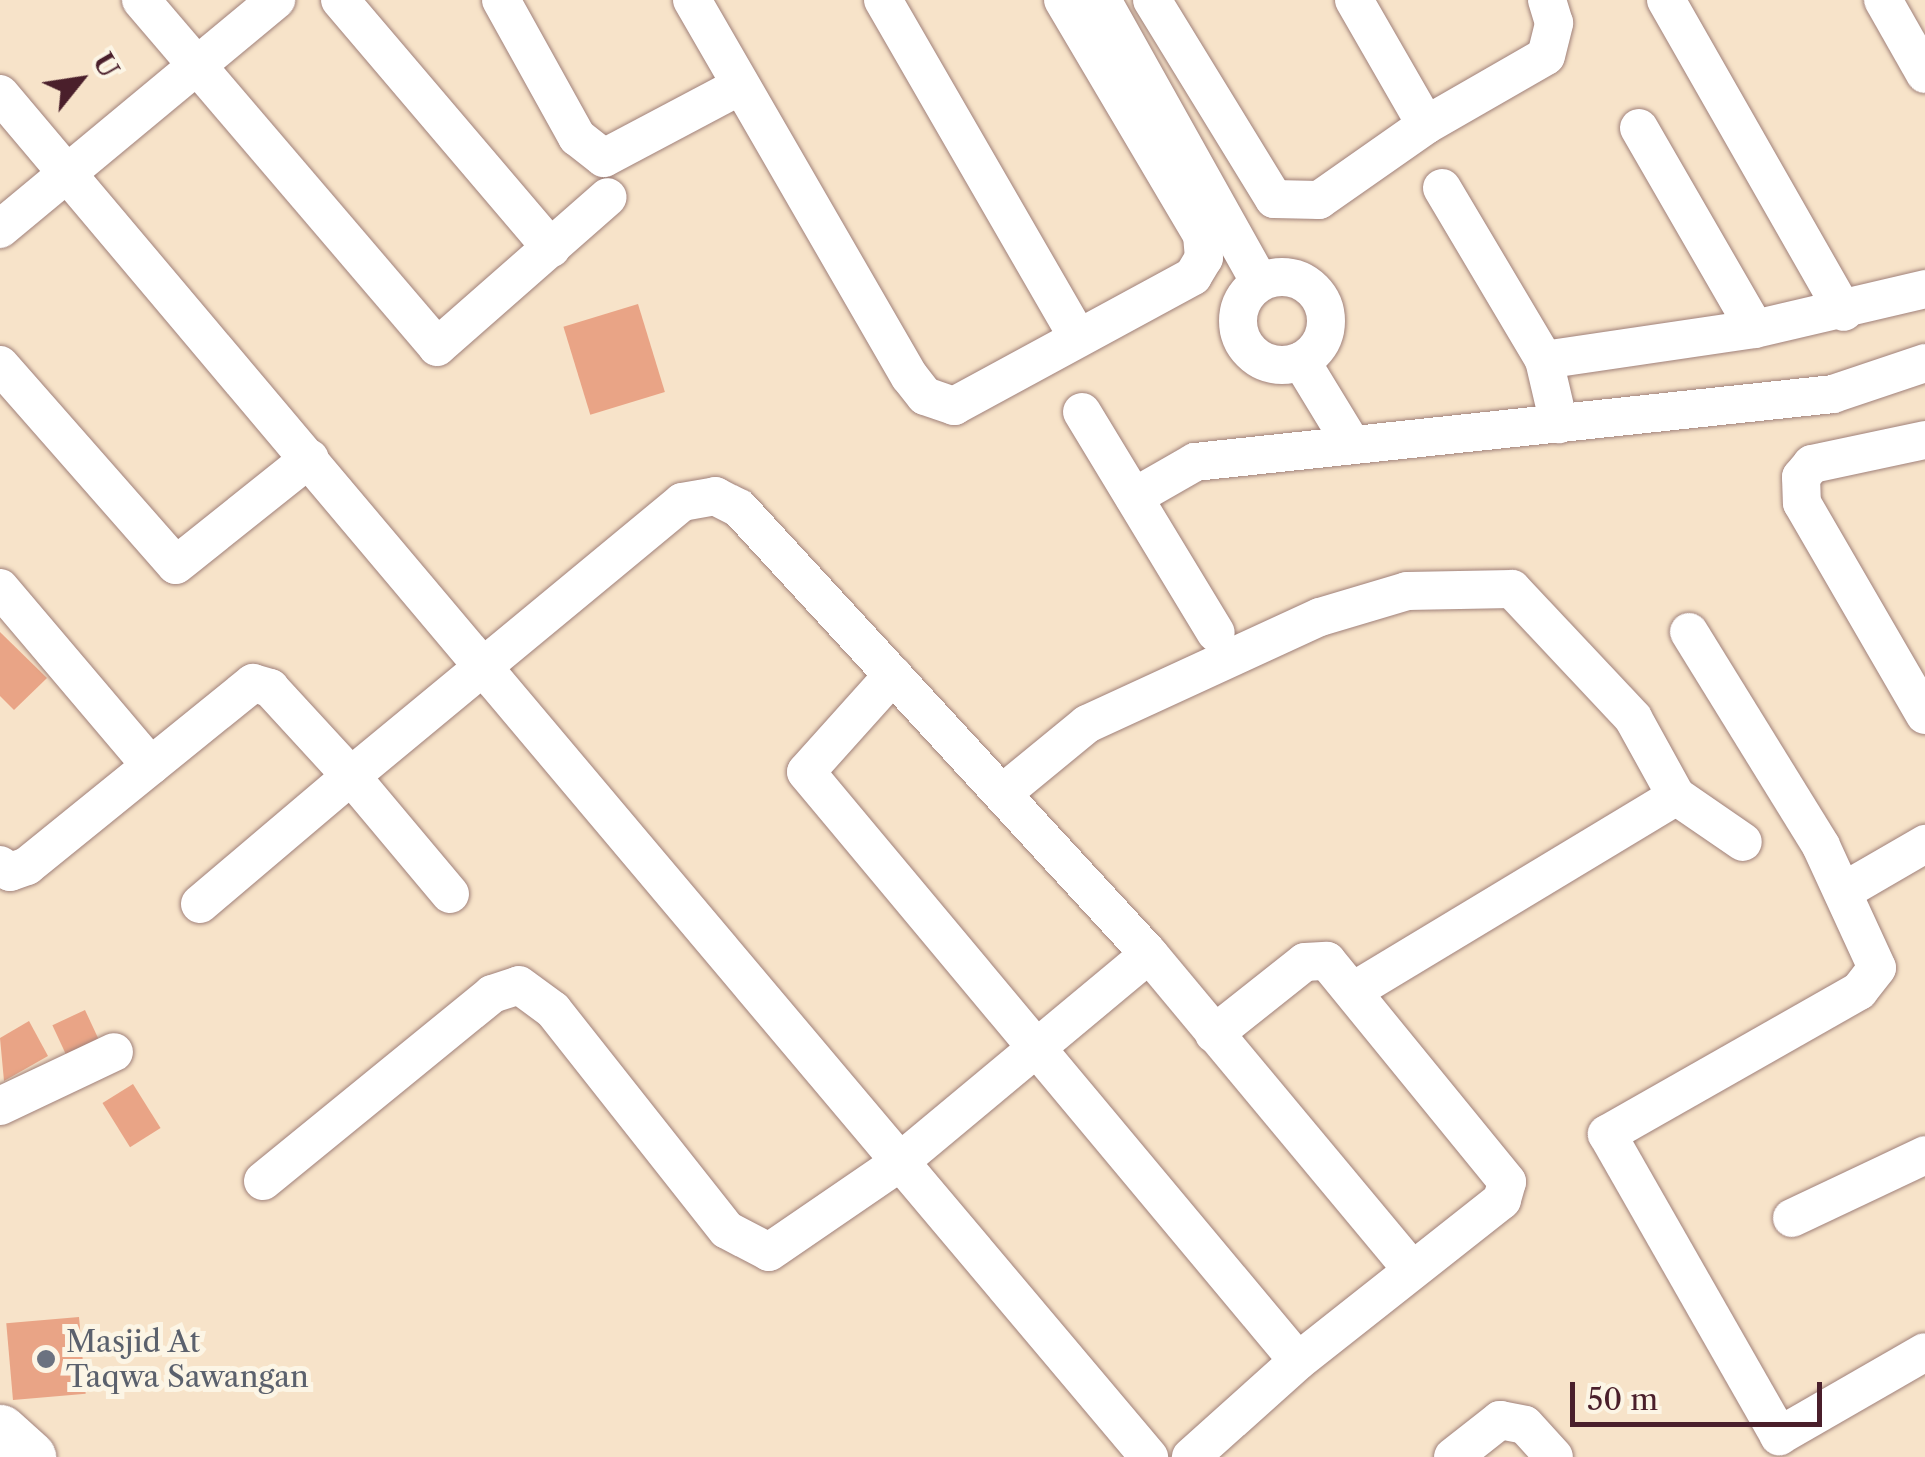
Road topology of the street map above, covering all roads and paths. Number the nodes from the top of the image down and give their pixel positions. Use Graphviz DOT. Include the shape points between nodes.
graph roads {
  1 [pos="141,0"];
  2 [pos="276,0"];
  3 [pos="340,0"];
  4 [pos="501,0"];
  5 [pos="692,0"];
  6 [pos="883,0"];
  7 [pos="1063,0"];
  8 [pos="1102,0"];
  9 [pos="1152,0"];
  10 [pos="1354,0"];
  11 [pos="1546,0"];
  12 [pos="1666,0"];
  13 [pos="1882,0"];
  14 [pos="198,65"];
  15 [pos="1925,74"];
  16 [pos="740,86"];
  17 [pos="0,94"];
  18 [pos="1426,125"];
  19 [pos="1640,128"];
  20 [pos="67,173"];
  21 [pos="1442,188"];
  22 [pos="608,196"];
  23 [pos="0,229"];
  24 [pos="551,248"];
  25 [pos="1259,281"];
  26 [pos="1925,289"];
  27 [pos="1844,312"];
  28 [pos="1755,329"];
  29 [pos="1078,338"];
  30 [pos="1544,360"];
  31 [pos="1301,361"];
  32 [pos="1925,363"];
  33 [pos="0,364"];
  34 [pos="1082,412"];
  35 [pos="1559,424"];
  36 [pos="1925,440"];
  37 [pos="1352,445"];
  38 [pos="310,458"];
  39 [pos="1134,497"];
  40 [pos="0,588"];
  41 [pos="1689,632"];
  42 [pos="1216,633"];
  43 [pos="482,668"];
  44 [pos="893,675"];
  45 [pos="1925,715"];
  46 [pos="151,766"];
  47 [pos="350,776"];
  48 [pos="1003,793"];
  49 [pos="1676,796"];
  50 [pos="1743,842"];
  51 [pos="1925,844"];
  52 [pos="0,865"];
  53 [pos="1844,891"];
  54 [pos="450,894"];
  55 [pos="200,904"];
  56 [pos="1149,954"];
  57 [pos="1355,990"];
  58 [pos="1214,1034"];
  59 [pos="1036,1051"];
  60 [pos="114,1052"];
  61 [pos="0,1106"];
  62 [pos="1925,1154"];
  63 [pos="896,1165"];
  64 [pos="263,1181"];
  65 [pos="1792,1218"];
  66 [pos="1412,1270"];
  67 [pos="1925,1352"];
  68 [pos="1298,1361"];
  69 [pos="0,1432"];
  70 [pos="28,1457"];
  71 [pos="1149,1457"];
  72 [pos="1191,1457"];
  73 [pos="1453,1457"];
  74 [pos="1554,1457"];
  1 -- 14 [label="street"];
  2 -- 14 [label="street"];
  3 -- 24 [label="street"];
  4 -- 16 [label="street" via="577,137 604,158"];
  5 -- 16 [label="street"];
  6 -- 29 [label="street"];
  7 -- 29 [label="street" via="1204,248 1193,276"];
  8 -- 25 [label="street"];
  9 -- 18 [label="street" via="1274,199 1319,200"];
  10 -- 18 [label="street"];
  11 -- 18 [label="street" via="1554,23 1546,56"];
  12 -- 27 [label="street"];
  13 -- 15 [label="street"];
  14 -- 20 [label="street"];
  14 -- 24 [label="street" via="437,347"];
  16 -- 29 [label="street" via="925,396 939,404 974,401"];
  17 -- 20 [label="street"];
  19 -- 28 [label="street"];
  20 -- 23 [label="street"];
  20 -- 38 [label="street"];
  21 -- 30 [label="street"];
  22 -- 24 [label="street"];
  25 -- 31 [label="street" via="1236,319 1241,341 1279,366"];
  25 -- 31 [label="street" via="1299,279 1325,310 1326,330"];
  26 -- 27 [label="street"];
  27 -- 28 [label="street"];
  28 -- 30 [label="street"];
  30 -- 35 [label="street"];
  31 -- 37 [label="street"];
  32 -- 35 [label="street" via="1833,394"];
  33 -- 38 [label="street" via="176,565"];
  34 -- 39 [label="street"];
  35 -- 37 [label="street"];
  36 -- 45 [label="street" via="1812,464 1800,477 1802,502"];
  37 -- 39 [label="street" via="1196,462"];
  38 -- 43 [label="street"];
  39 -- 42 [label="street"];
  40 -- 46 [label="street"];
  41 -- 53 [label="street"];
  43 -- 44 [label="street" via="682,502 715,496 739,508"];
  43 -- 47 [label="street"];
  43 -- 63 [label="street"];
  44 -- 48 [label="street"];
  44 -- 59 [label="street" via="806,772"];
  46 -- 47 [label="street" via="253,682 270,688"];
  46 -- 52 [label="street" via="27,866 10,872"];
  47 -- 54 [label="street"];
  47 -- 55 [label="street"];
  48 -- 49 [label="street" via="1087,724 1320,618 1407,591 1512,588 1632,718"];
  48 -- 56 [label="street"];
  49 -- 50 [label="street"];
  49 -- 57 [label="street"];
  51 -- 53 [label="street"];
  53 -- 67 [label="street" via="1874,948 1876,968 1860,991 1606,1134 1779,1436"];
  56 -- 58 [label="street"];
  56 -- 59 [label="street"];
  57 -- 58 [label="street" via="1319,957"];
  57 -- 66 [label="street" via="1508,1182 1502,1200"];
  58 -- 66 [label="street"];
  59 -- 63 [label="street"];
  59 -- 68 [label="street"];
  60 -- 61 [label="street"];
  62 -- 65 [label="street"];
  63 -- 64 [label="street" via="803,1234 753,1251 726,1230 553,1010 519,985 492,994"];
  63 -- 71 [label="street"];
  66 -- 68 [label="street"];
  68 -- 72 [label="street"];
  69 -- 70 [label="street"];
  73 -- 74 [label="street" via="1500,1420 1525,1425"];
}
